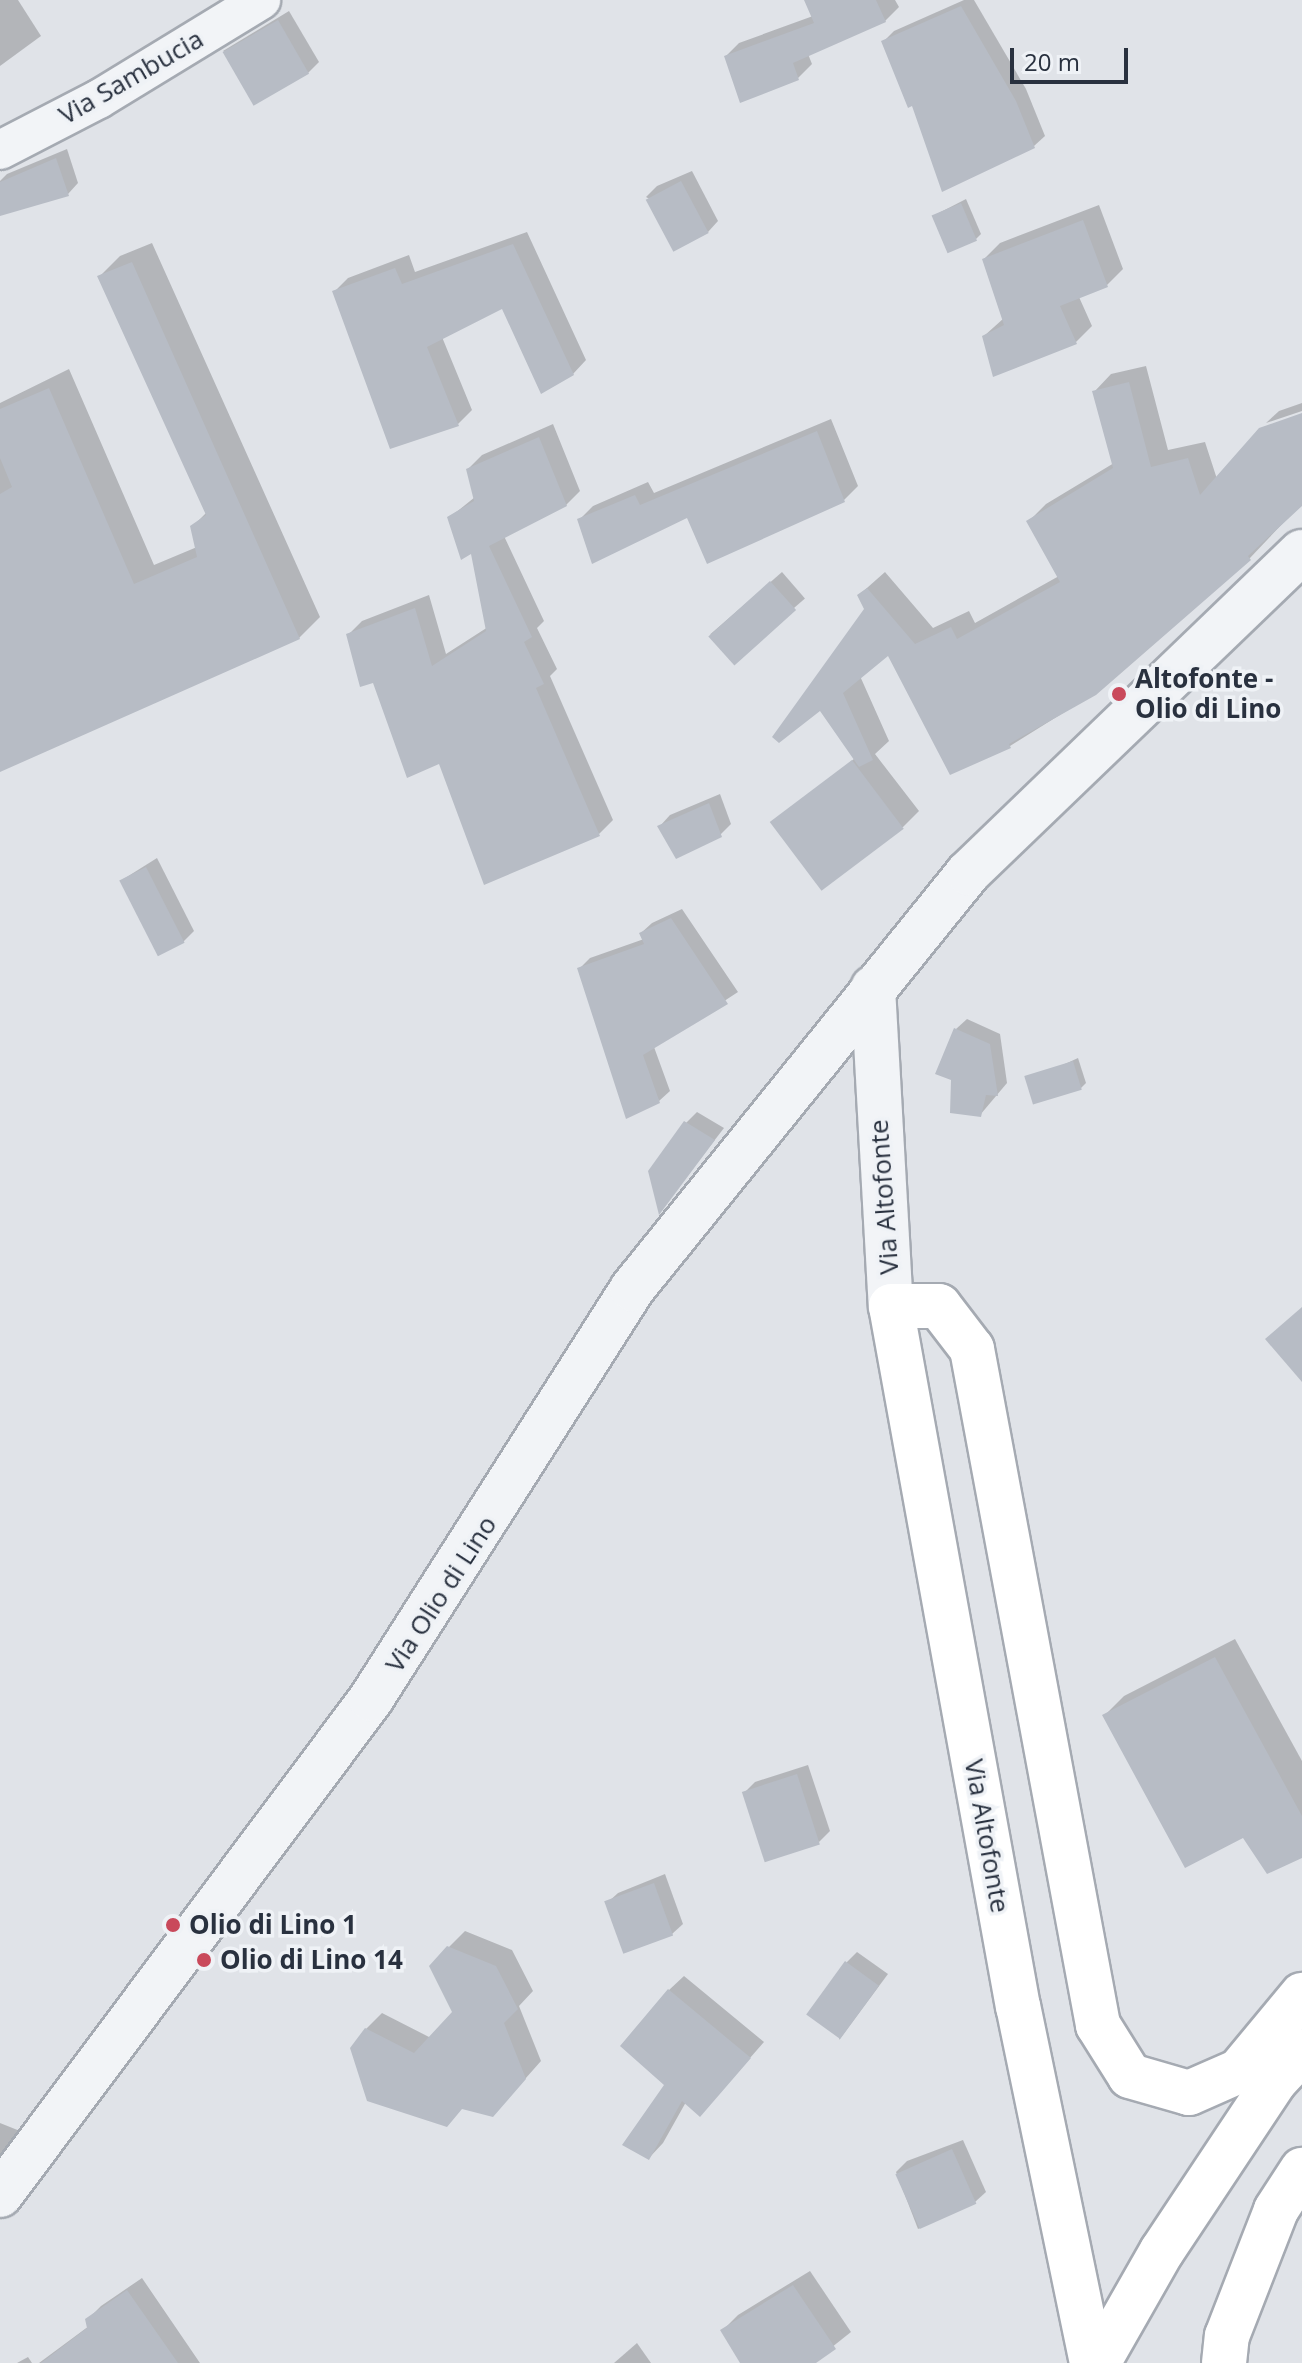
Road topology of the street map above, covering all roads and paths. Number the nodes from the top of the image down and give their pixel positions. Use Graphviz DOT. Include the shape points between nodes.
graph roads {
  1 [pos="261,0"];
  2 [pos="0,150"];
  3 [pos="1302,552"];
  4 [pos="873,988"];
  5 [pos="891,1306"];
  6 [pos="1302,1995"];
  7 [pos="1302,2052"];
  8 [pos="1302,2170"];
  9 [pos="0,2195"];
  10 [pos="1095,2363"];
  11 [pos="1224,2363"];
  1 -- 2 [label="street, Via Sambucia" via="99,99"];
  3 -- 4 [label="street" via="968,873"];
  4 -- 5 [label="street, Via Altofonte"];
  4 -- 9 [label="street, Via Olio di Lino" via="632,1289 371,1699"];
  5 -- 6 [label="main road" via="939,1306 972,1349 1098,2025 1130,2076 1189,2093 1239,2071"];
  5 -- 10 [label="main road, Via Altofonte" via="1018,2007"];
  7 -- 10 [label="main road" via="1275,2081"];
  8 -- 11 [label="main road" via="1276,2210 1227,2336"];
}
